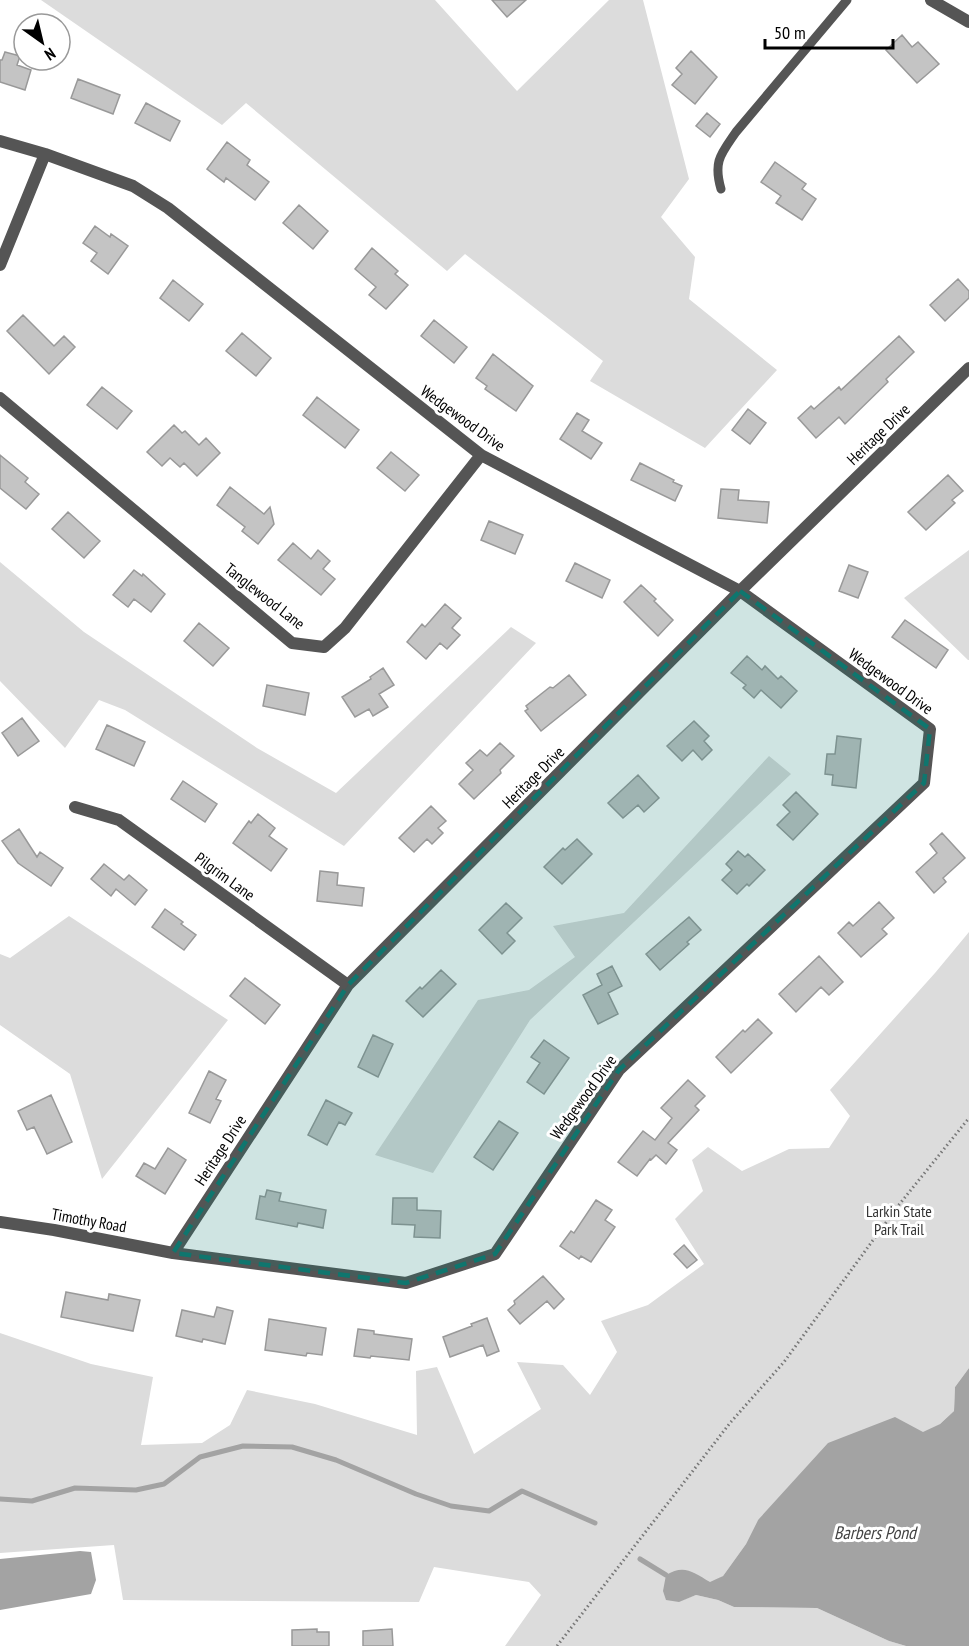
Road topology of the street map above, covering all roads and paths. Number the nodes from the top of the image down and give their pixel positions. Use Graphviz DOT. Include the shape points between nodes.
graph roads {
  1 [pos="848,0"];
  2 [pos="931,0"];
  3 [pos="969,22"];
  4 [pos="0,141"];
  5 [pos="45,154"];
  6 [pos="721,189"];
  7 [pos="0,265"];
  8 [pos="969,368"];
  9 [pos="0,398"];
  10 [pos="481,455"];
  11 [pos="740,591"];
  12 [pos="75,807"];
  13 [pos="348,985"];
  14 [pos="969,1118"];
  15 [pos="0,1222"];
  16 [pos="173,1253"];
  17 [pos="557,1646"];
  1 -- 6 [label="lane" via="721,155 716,172"];
  2 -- 3 [label="street"];
  4 -- 5 [label="street, Wedgewood Drive"];
  5 -- 7 [label="street"];
  5 -- 10 [label="street, Wedgewood Drive" via="133,186 168,208"];
  8 -- 11 [label="street, Heritage Drive"];
  9 -- 10 [label="street, Tanglewood Lane" via="292,643 324,647 345,628"];
  10 -- 11 [label="street, Wedgewood Drive"];
  11 -- 13 [label="street, Heritage Drive"];
  11 -- 16 [label="street, Wedgewood Drive" via="930,729 924,783 619,1070 495,1254 406,1283"];
  12 -- 13 [label="street, Pilgrim Lane" via="119,820"];
  13 -- 16 [label="street, Heritage Drive"];
  14 -- 17 [label="path" via="898,1206 784,1362 730,1423"];
  15 -- 16 [label="street, Timothy Road"];
}
